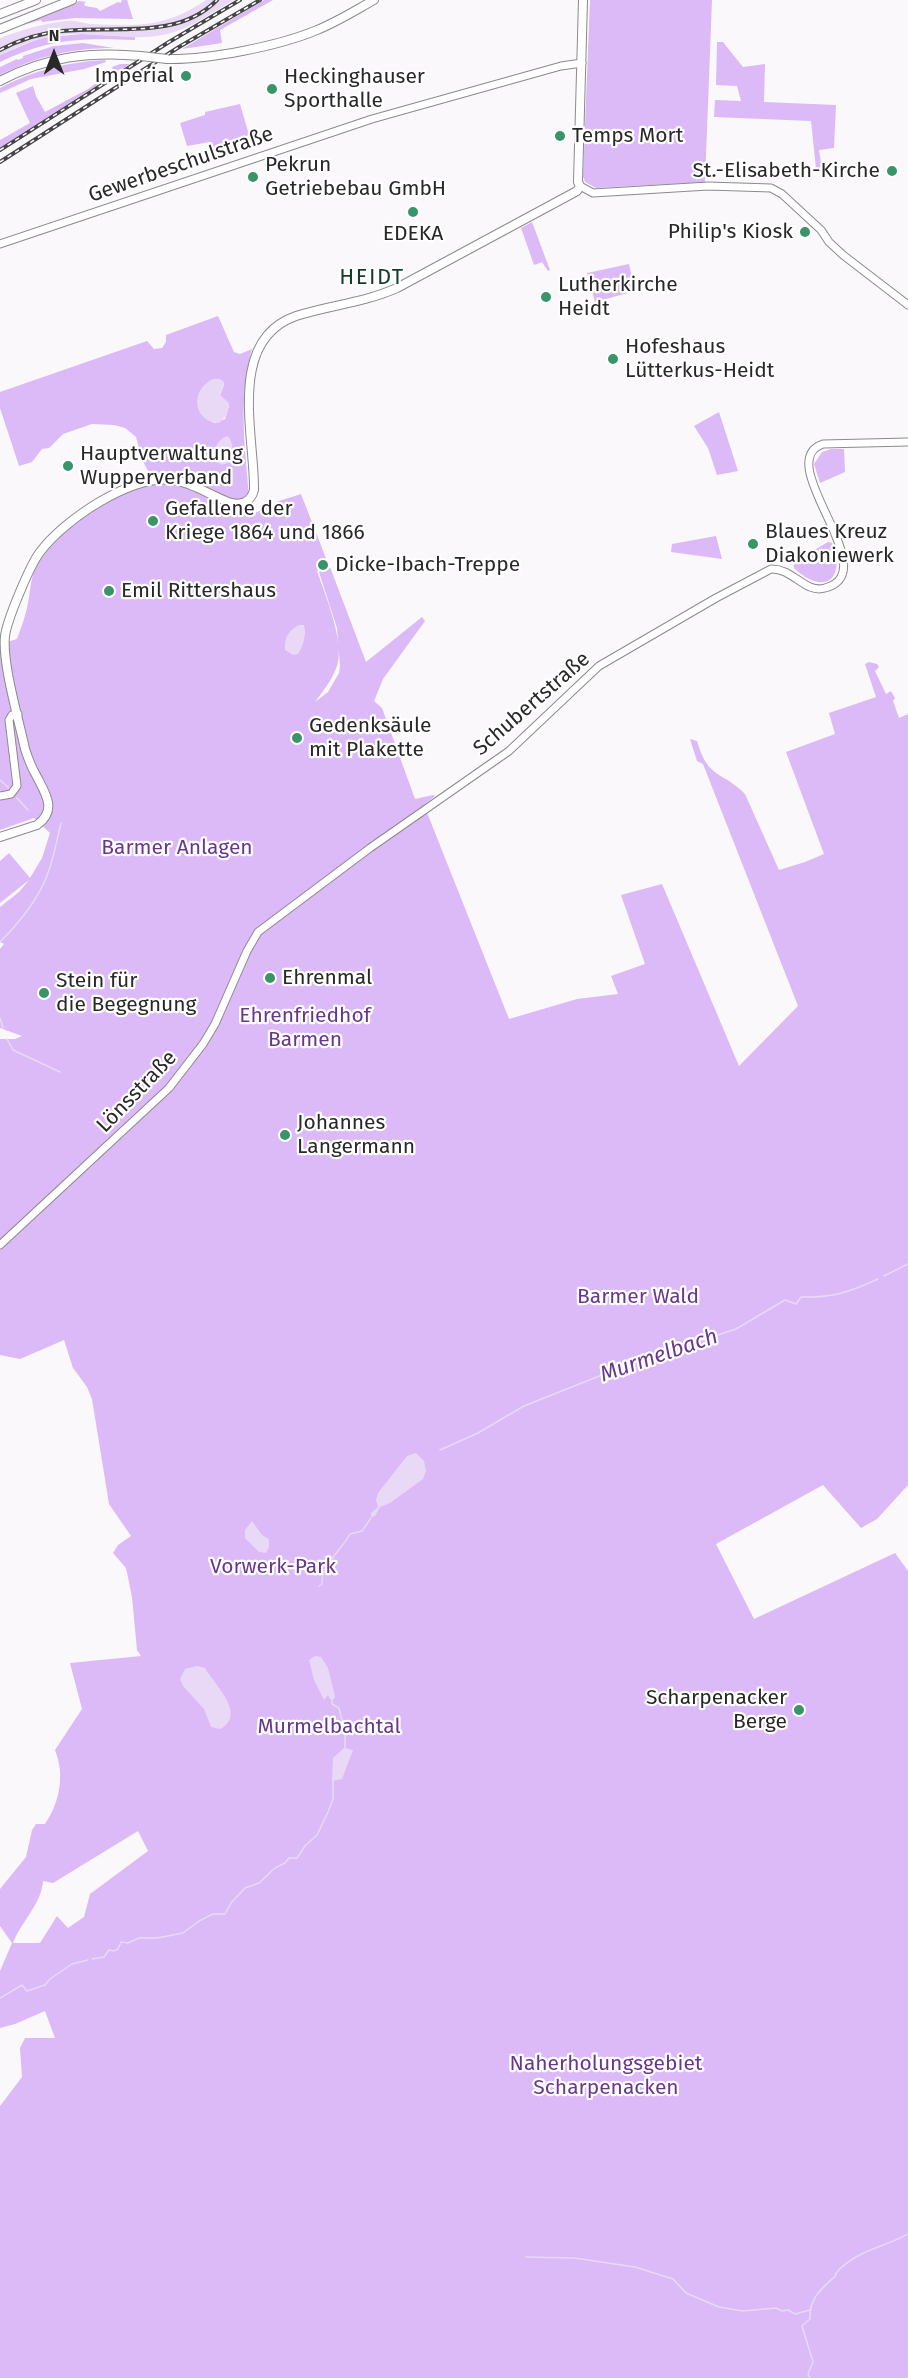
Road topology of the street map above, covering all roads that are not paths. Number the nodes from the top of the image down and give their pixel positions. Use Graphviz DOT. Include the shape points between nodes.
graph roads {
  1 [pos="36,0"];
  2 [pos="72,0"];
  3 [pos="374,0"];
  4 [pos="583,0"];
  5 [pos="0,14"];
  6 [pos="0,29"];
  7 [pos="582,63"];
  8 [pos="0,81"];
  9 [pos="580,186"];
  10 [pos="0,244"];
  11 [pos="908,305"];
  12 [pos="908,442"];
  13 [pos="18,714"];
  14 [pos="0,796"];
  15 [pos="0,837"];
  16 [pos="258,932"];
  17 [pos="0,1245"];
  1 -- 5 [label="main road"];
  2 -- 6 [label="main road"];
  3 -- 8 [label="main road, bridge" via="301,36 209,56 71,56 39,64"];
  4 -- 7 [label="main road"];
  7 -- 9 [label="main road"];
  7 -- 10 [label="street, Gewerbeschulstraße" via="366,121"];
  9 -- 11 [label="street" via="593,193 708,186 777,190 821,230 828,242"];
  9 -- 13 [label="main road" via="397,288 360,302 296,316 274,329 260,348 250,382 254,490 250,499 246,503 228,502 173,480 136,484 102,499 50,540 39,552 5,637"];
  12 -- 16 [label="street, Schubertstraße" via="830,444 814,449 809,462 812,482 840,544 843,563 842,573 834,584 822,589 780,569 763,572 616,656 583,679 509,751"];
  13 -- 14 [label="street" via="9,720 17,786 11,794"];
  13 -- 15 [label="main road" via="30,765 48,798 49,808 37,825"];
  16 -- 17 [label="street, Lönsstraße" via="215,1024 169,1088"];
}
